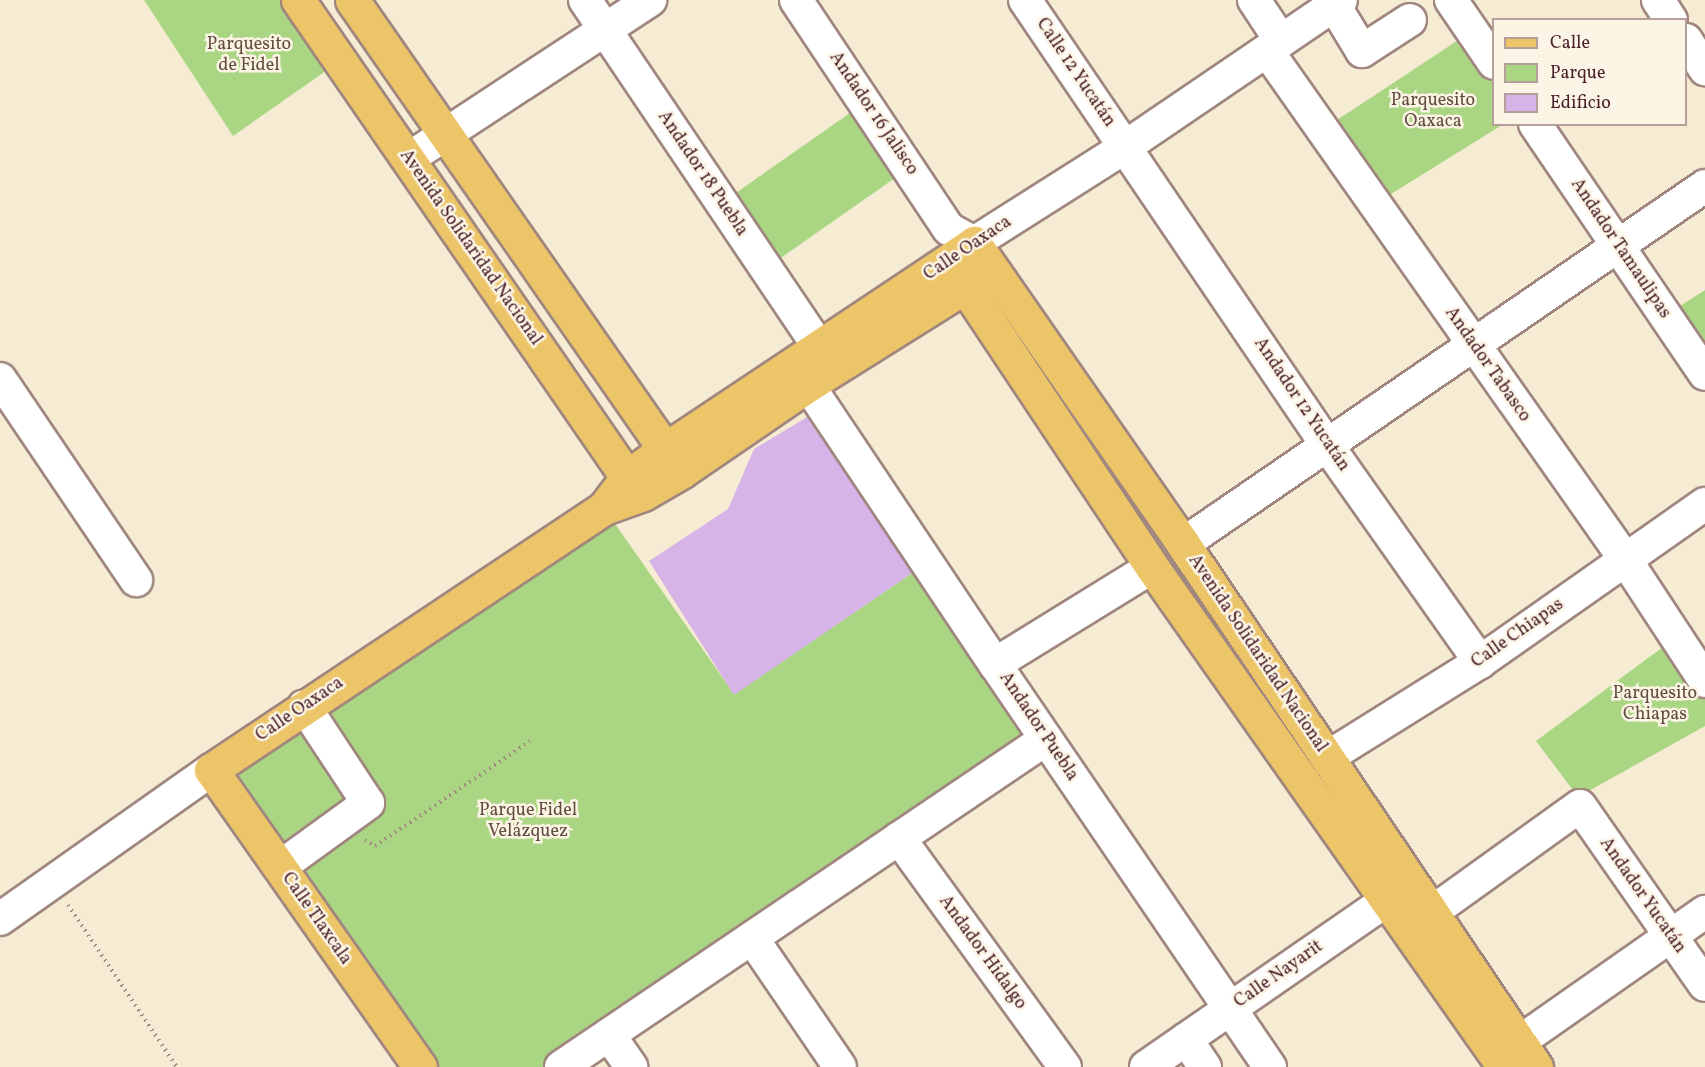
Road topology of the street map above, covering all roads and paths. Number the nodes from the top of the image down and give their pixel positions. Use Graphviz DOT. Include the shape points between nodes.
graph roads {
  1 [pos="298,0"];
  2 [pos="352,0"];
  3 [pos="585,0"];
  4 [pos="650,0"];
  5 [pos="796,0"];
  6 [pos="1024,0"];
  7 [pos="1254,0"];
  8 [pos="1451,0"];
  9 [pos="1658,0"];
  10 [pos="1338,2"];
  11 [pos="1670,18"];
  12 [pos="1410,20"];
  13 [pos="605,30"];
  14 [pos="1687,42"];
  15 [pos="1274,46"];
  16 [pos="1492,60"];
  17 [pos="1705,69"];
  18 [pos="1536,126"];
  19 [pos="445,132"];
  20 [pos="1125,147"];
  21 [pos="408,159"];
  22 [pos="1705,186"];
  23 [pos="1618,247"];
  24 [pos="966,258"];
  25 [pos="1473,345"];
  26 [pos="820,348"];
  27 [pos="1705,374"];
  28 [pos="0,379"];
  29 [pos="808,385"];
  30 [pos="1327,445"];
  31 [pos="672,461"];
  32 [pos="635,485"];
  33 [pos="1705,504"];
  34 [pos="1183,544"];
  35 [pos="1624,559"];
  36 [pos="1152,567"];
  37 [pos="136,580"];
  38 [pos="1480,662"];
  39 [pos="995,664"];
  40 [pos="1705,681"];
  41 [pos="304,706"];
  42 [pos="1046,739"];
  43 [pos="530,741"];
  44 [pos="1328,758"];
  45 [pos="211,770"];
  46 [pos="339,824"];
  47 [pos="899,838"];
  48 [pos="279,867"];
  49 [pos="52,882"];
  50 [pos="1400,891"];
  51 [pos="1705,912"];
  52 [pos="0,919"];
  53 [pos="1420,920"];
  54 [pos="1670,936"];
  55 [pos="752,938"];
  56 [pos="1705,986"];
  57 [pos="1229,1009"];
  58 [pos="609,1035"];
  59 [pos="1186,1039"];
  60 [pos="1520,1059"];
  61 [pos="177,1067"];
  62 [pos="420,1067"];
  63 [pos="561,1067"];
  64 [pos="632,1067"];
  65 [pos="840,1067"];
  66 [pos="1065,1067"];
  67 [pos="1146,1067"];
  68 [pos="1205,1067"];
  69 [pos="1270,1067"];
  1 -- 21 [label="main road, Avenida Solidaridad Nacional"];
  2 -- 19 [label="main road"];
  3 -- 13 [label="street, Andador 18 Puebla"];
  4 -- 13 [label="street"];
  5 -- 24 [label="street, Andador 16 Jalisco"];
  6 -- 20 [label="street, Calle 12 Yucatán"];
  7 -- 15 [label="street, Andador Tabasco"];
  8 -- 16 [label="street"];
  9 -- 11 [label="street"];
  10 -- 12 [label="street" via="1362,51"];
  10 -- 15 [label="street, Calle Oaxaca"];
  13 -- 19 [label="street"];
  13 -- 26 [label="street, Andador 18 Puebla"];
  14 -- 17 [label="street"];
  15 -- 20 [label="street, Calle Oaxaca"];
  15 -- 25 [label="street, Andador Tabasco"];
  18 -- 23 [label="street, Andador Tamaulipas"];
  19 -- 21 [label="street"];
  19 -- 31 [label="main road"];
  20 -- 24 [label="street, Calle Oaxaca"];
  20 -- 30 [label="street, Andador 12 Yucatán"];
  21 -- 32 [label="main road, Avenida Solidaridad Nacional"];
  22 -- 23 [label="street"];
  23 -- 25 [label="street"];
  23 -- 27 [label="street, Andador Tamaulipas"];
  24 -- 26 [label="main road, Calle Oaxaca"];
  24 -- 29 [label="main road, Calle Oaxaca"];
  24 -- 34 [label="main road, Avenida Solidaridad Nacional"];
  24 -- 36 [label="main road, Avenida Solidaridad Nacional"];
  25 -- 30 [label="street"];
  25 -- 35 [label="street, Andador Tabasco"];
  26 -- 31 [label="main road, Calle Oaxaca"];
  28 -- 37 [label="street"];
  29 -- 31 [label="main road, Calle Oaxaca"];
  29 -- 39 [label="street, Andador Puebla"];
  30 -- 34 [label="street"];
  30 -- 38 [label="street, Andador 12 Yucatán"];
  31 -- 32 [label="main road, Calle Oaxaca"];
  32 -- 41 [label="main road, Calle Oaxaca"];
  33 -- 35 [label="street, Calle Chiapas"];
  34 -- 44 [label="main road, Avenida Solidaridad Nacional"];
  35 -- 38 [label="street, Calle Chiapas"];
  35 -- 40 [label="street, Andador Tabasco"];
  36 -- 39 [label="street"];
  36 -- 50 [label="main road, Avenida Solidaridad Nacional"];
  38 -- 44 [label="street, Calle Chiapas"];
  39 -- 42 [label="street, Andador Puebla"];
  41 -- 45 [label="main road, Calle Oaxaca"];
  41 -- 46 [label="street" via="368,803"];
  42 -- 47 [label="street"];
  42 -- 57 [label="street, Andador Puebla"];
  43 -- 46 [label="path" via="375,846"];
  44 -- 50 [label="main road, Avenida Solidaridad Nacional"];
  45 -- 48 [label="main road, Calle Tlaxcala"];
  45 -- 49 [label="street, Calle Oaxaca"];
  46 -- 48 [label="street"];
  47 -- 55 [label="street"];
  47 -- 66 [label="street, Andador Hidalgo"];
  48 -- 62 [label="main road, Calle Tlaxcala"];
  49 -- 52 [label="street, Calle Oaxaca"];
  49 -- 61 [label="path"];
  50 -- 53 [label="main road, Avenida Solidaridad Nacional"];
  50 -- 57 [label="street, Calle Nayarit"];
  51 -- 54 [label="street"];
  53 -- 54 [label="street, Andador Yucatán" via="1580,806"];
  53 -- 60 [label="main road, Avenida Solidaridad Nacional"];
  54 -- 56 [label="street, Andador Yucatán"];
  54 -- 60 [label="street"];
  55 -- 58 [label="street"];
  55 -- 65 [label="street"];
  57 -- 59 [label="street, Calle Nayarit"];
  57 -- 69 [label="street, Andador Puebla"];
  58 -- 63 [label="street"];
  58 -- 64 [label="street"];
  59 -- 67 [label="street, Calle Nayarit"];
  59 -- 68 [label="street"];
}
